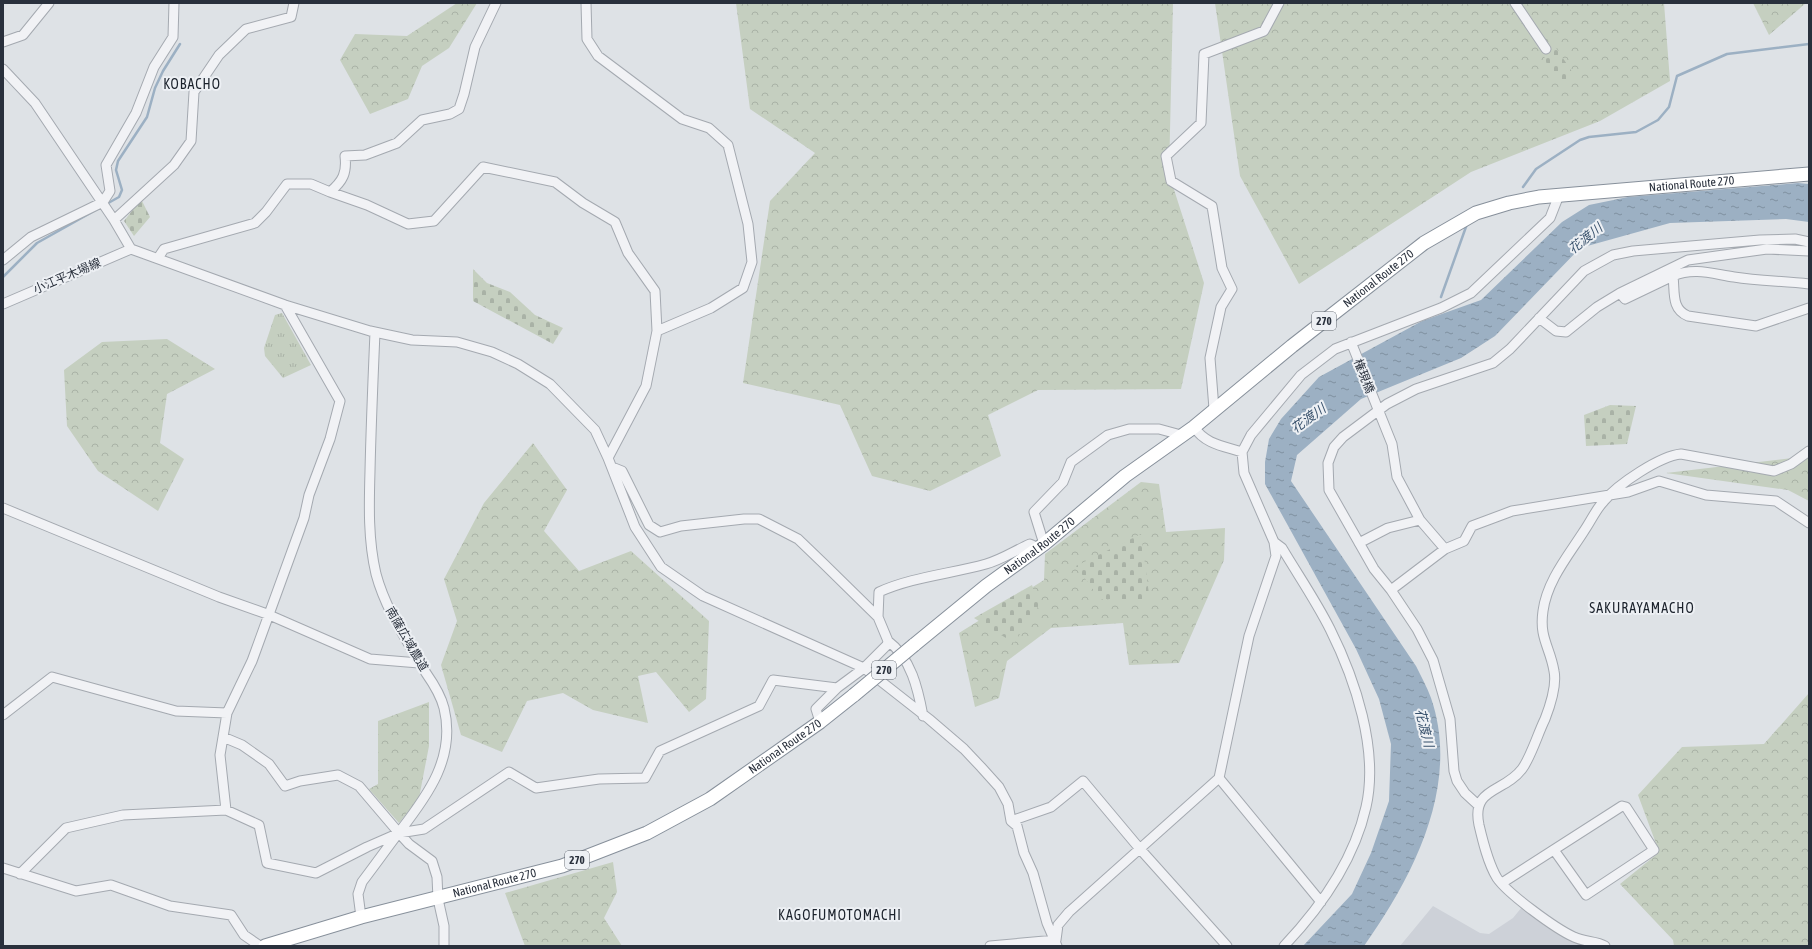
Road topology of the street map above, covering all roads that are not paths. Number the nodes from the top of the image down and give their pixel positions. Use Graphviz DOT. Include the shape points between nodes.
graph roads {
  1 [pos="48,3"];
  2 [pos="174,3"];
  3 [pos="294,3"];
  4 [pos="496,3"];
  5 [pos="586,3"];
  6 [pos="1279,3"];
  7 [pos="1515,3"];
  8 [pos="3,42"];
  9 [pos="1546,49"];
  10 [pos="3,69"];
  11 [pos="1809,174"];
  12 [pos="330,192"];
  13 [pos="1559,195"];
  14 [pos="103,202"];
  15 [pos="114,220"];
  16 [pos="1809,242"];
  17 [pos="131,249"];
  18 [pos="1809,251"];
  19 [pos="158,258"];
  20 [pos="3,260"];
  21 [pos="1673,276"];
  22 [pos="1809,284"];
  23 [pos="1620,292"];
  24 [pos="3,304"];
  25 [pos="285,305"];
  26 [pos="1809,308"];
  27 [pos="1539,318"];
  28 [pos="657,331"];
  29 [pos="375,332"];
  30 [pos="1353,346"];
  31 [pos="1376,406"];
  32 [pos="1214,409"];
  33 [pos="1194,427"];
  34 [pos="1181,435"];
  35 [pos="1809,451"];
  36 [pos="1242,452"];
  37 [pos="608,458"];
  38 [pos="612,467"];
  39 [pos="1612,494"];
  40 [pos="3,508"];
  41 [pos="1420,520"];
  42 [pos="1809,523"];
  43 [pos="1274,542"];
  44 [pos="1359,543"];
  45 [pos="1041,546"];
  46 [pos="1445,549"];
  47 [pos="1391,590"];
  48 [pos="268,614"];
  49 [pos="878,618"];
  50 [pos="888,641"];
  51 [pos="419,662"];
  52 [pos="864,668"];
  53 [pos="837,688"];
  54 [pos="227,713"];
  55 [pos="3,715"];
  56 [pos="923,716"];
  57 [pos="820,722"];
  58 [pos="223,737"];
  59 [pos="1219,778"];
  60 [pos="1478,805"];
  61 [pos="226,810"];
  62 [pos="1011,821"];
  63 [pos="399,833"];
  64 [pos="1140,849"];
  65 [pos="1554,850"];
  66 [pos="3,868"];
  67 [pos="20,874"];
  68 [pos="1502,884"];
  69 [pos="438,899"];
  70 [pos="1321,902"];
  71 [pos="361,917"];
  72 [pos="1057,943"];
  73 [pos="260,946"];
  74 [pos="265,946"];
  75 [pos="444,946"];
  76 [pos="990,946"];
  77 [pos="1227,946"];
  78 [pos="1284,946"];
  79 [pos="1605,946"];
  1 -- 8 [label="street" via="23,35"];
  2 -- 14 [label="street" via="173,37 154,67 136,113 106,165 110,191"];
  3 -- 15 [label="street" via="291,17 246,29 219,55 194,92 191,141 174,165"];
  4 -- 12 [label="street" via="475,47 459,109 450,114 422,120 398,143 365,155 345,156 347,169 339,185"];
  5 -- 28 [label="street" via="587,39 598,56 682,119 710,128 728,145 748,224 752,262 743,288 711,308"];
  6 -- 32 [label="street" via="1264,32 1204,54 1201,123 1166,156 1171,181 1212,206 1222,268 1232,289 1221,307 1210,358"];
  7 -- 9 [label="street"];
  10 -- 14 [label="street" via="35,103"];
  11 -- 13 [label="highway, National Route 270 / 270"];
  12 -- 19 [label="street" via="311,184 287,184 255,223 164,249"];
  12 -- 28 [label="street" via="367,205 408,224 434,221 483,167 554,182 615,222 628,253 655,291"];
  13 -- 30 [label="street" via="1550,218 1471,293"];
  13 -- 32 [label="highway, National Route 270 / 270" via="1523,199 1476,213 1438,233"];
  14 -- 15 [label="street"];
  14 -- 20 [label="street" via="31,238"];
  15 -- 17 [label="street"];
  16 -- 27 [label="street" via="1795,239 1760,240 1613,254 1584,271"];
  17 -- 19 [label="street"];
  17 -- 24 [label="street, 小江平木場線"];
  18 -- 23 [label="street" via="1767,249 1688,260"];
  19 -- 25 [label="street"];
  21 -- 22 [label="street" via="1702,271 1734,277"];
  21 -- 23 [label="street" via="1625,299"];
  21 -- 26 [label="street" via="1676,308 1688,316 1756,326"];
  23 -- 27 [label="street" via="1566,332 1556,331"];
  25 -- 29 [label="street"];
  25 -- 48 [label="street" via="340,401 304,518"];
  27 -- 31 [label="street" via="1493,363 1416,389"];
  28 -- 37 [label="street" via="646,386"];
  29 -- 37 [label="street" via="412,340 457,342 492,352 518,364 550,384 595,430"];
  29 -- 51 [label="street, 南薩広域農道" via="371,405 370,541 376,573 387,605"];
  30 -- 31 [label="street, 権現橋"];
  30 -- 36 [label="street" via="1335,349 1301,375 1251,435"];
  31 -- 41 [label="street, 権現橋" via="1392,444 1397,477"];
  31 -- 44 [label="street" via="1334,447 1328,463 1329,490"];
  32 -- 33 [label="highway, National Route 270 / 270"];
  33 -- 34 [label="highway, National Route 270 / 270"];
  33 -- 36 [label="street" via="1208,442"];
  34 -- 45 [label="highway, National Route 270 / 270" via="1125,476"];
  34 -- 45 [label="street" via="1159,429 1129,429 1108,435 1071,462 1063,482 1034,512"];
  35 -- 39 [label="street" via="1791,464 1774,470 1681,454 1671,455"];
  36 -- 43 [label="street" via="1247,482"];
  37 -- 38 [label="street"];
  38 -- 49 [label="street" via="622,471 650,525 660,532 681,526 744,518 759,519 798,540"];
  38 -- 52 [label="street" via="635,527 661,567 703,596"];
  39 -- 42 [label="street" via="1628,492 1659,481 1706,495 1776,501"];
  39 -- 46 [label="street" via="1512,511 1472,526 1464,541"];
  39 -- 60 [label="street" via="1604,500 1556,574 1548,592 1541,631 1555,678 1546,716 1523,768 1514,779 1481,799"];
  40 -- 48 [label="street" via="219,597"];
  41 -- 44 [label="street" via="1388,528"];
  41 -- 46 [label="street, 権現橋"];
  43 -- 59 [label="street" via="1276,556 1249,636"];
  43 -- 70 [label="street" via="1282,548 1330,628 1356,690 1363,715 1369,786 1362,823 1348,856"];
  44 -- 47 [label="street" via="1374,569"];
  45 -- 49 [label="street" via="1030,544 988,563 898,583 878,592"];
  45 -- 57 [label="highway, National Route 270 / 270, bridge" via="986,586"];
  46 -- 47 [label="street"];
  47 -- 60 [label="street" via="1417,629 1433,660 1450,719 1457,781"];
  48 -- 51 [label="street" via="370,659"];
  48 -- 54 [label="street" via="252,661"];
  49 -- 50 [label="street"];
  50 -- 52 [label="street"];
  50 -- 56 [label="street" via="898,648 917,685"];
  51 -- 63 [label="street, 南薩広域農道" via="444,708 446,741 436,778 423,801"];
  52 -- 53 [label="street"];
  52 -- 56 [label="street"];
  53 -- 57 [label="street" via="816,709"];
  53 -- 63 [label="street" via="773,680 758,706 660,751 645,778 599,779 536,788 508,772 424,829"];
  54 -- 55 [label="street" via="176,711 52,677"];
  54 -- 58 [label="street"];
  56 -- 62 [label="street" via="964,749 999,787 1008,804"];
  57 -- 69 [label="highway, National Route 270 / 270" via="710,799 647,833 562,866"];
  58 -- 61 [label="street" via="220,755"];
  58 -- 63 [label="street" via="242,745 269,764 285,786 338,775 359,786"];
  59 -- 64 [label="street"];
  59 -- 70 [label="street"];
  60 -- 68 [label="street" via="1479,824 1492,868"];
  61 -- 63 [label="street" via="259,825 267,863 316,873"];
  61 -- 67 [label="street" via="123,815 66,828"];
  62 -- 64 [label="street" via="1051,808 1083,781"];
  62 -- 72 [label="street" via="1016,826 1047,923"];
  63 -- 69 [label="street" via="432,862 437,877"];
  63 -- 71 [label="street, 南薩広域農道" via="362,882 358,894"];
  64 -- 72 [label="street" via="1069,912 1058,925"];
  64 -- 77 [label="street"];
  65 -- 65 [label="street" via="1622,806 1626,807 1654,850 1586,895"];
  65 -- 68 [label="street"];
  66 -- 67 [label="street"];
  67 -- 73 [label="street" via="76,891 111,884 170,906 231,915 244,935"];
  68 -- 79 [label="street" via="1566,934"];
  69 -- 71 [label="highway, National Route 270 / 270"];
  69 -- 75 [label="street" via="444,926"];
  70 -- 78 [label="street"];
  71 -- 74 [label="highway, National Route 270 / 270"];
  72 -- 76 [label="street"];
}
